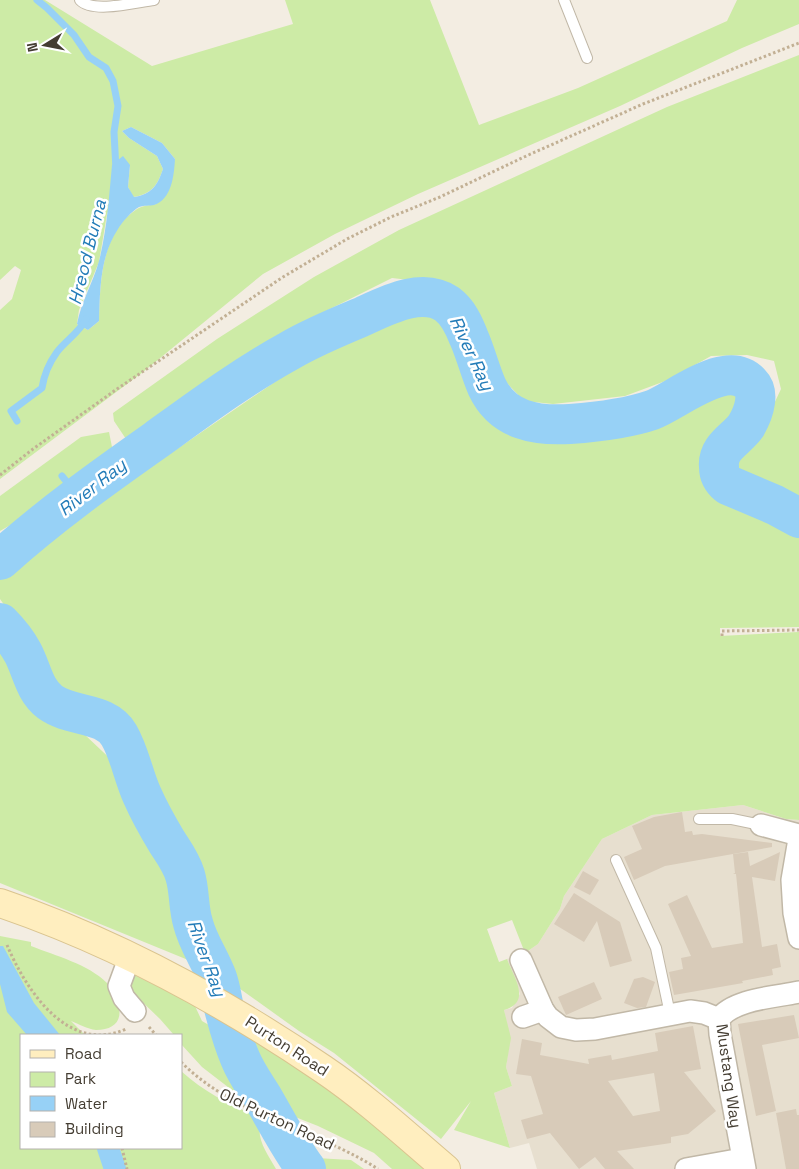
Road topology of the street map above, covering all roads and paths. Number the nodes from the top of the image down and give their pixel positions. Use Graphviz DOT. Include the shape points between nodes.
graph roads {
  1 [pos="80,0"];
  2 [pos="154,0"];
  3 [pos="564,0"];
  4 [pos="799,43"];
  5 [pos="587,58"];
  6 [pos="0,475"];
  7 [pos="799,630"];
  8 [pos="722,636"];
  9 [pos="699,820"];
  10 [pos="761,825"];
  11 [pos="799,837"];
  12 [pos="616,860"];
  13 [pos="0,903"];
  14 [pos="799,938"];
  15 [pos="6,945"];
  16 [pos="130,956"];
  17 [pos="521,960"];
  18 [pos="799,992"];
  19 [pos="544,1010"];
  20 [pos="670,1014"];
  21 [pos="523,1017"];
  22 [pos="134,1018"];
  23 [pos="719,1019"];
  24 [pos="84,1034"];
  25 [pos="108,1034"];
  26 [pos="182,1063"];
  27 [pos="122,1149"];
  28 [pos="744,1164"];
  29 [pos="127,1169"];
  30 [pos="378,1169"];
  31 [pos="446,1169"];
  32 [pos="686,1169"];
  1 -- 2 [label="lane" via="103,7"];
  3 -- 5 [label="lane"];
  4 -- 6 [label="path" via="643,104 347,239 283,277 117,389"];
  7 -- 8 [label="path" via="722,631"];
  9 -- 10 [label="lane" via="732,819"];
  10 -- 11 [label="street"];
  11 -- 14 [label="street" via="792,880"];
  12 -- 20 [label="lane" via="656,948"];
  13 -- 16 [label="main road, Purton Road"];
  15 -- 24 [label="path" via="36,996 70,1028"];
  16 -- 22 [label="street" via="119,986"];
  16 -- 31 [label="main road, Purton Road" via="237,1013 324,1069"];
  17 -- 19 [label="street"];
  18 -- 23 [label="street, Mustang Way" via="740,1004"];
  19 -- 20 [label="street" via="561,1027 576,1030"];
  19 -- 21 [label="street"];
  20 -- 23 [label="street" via="697,1011"];
  22 -- 25 [label="path" via="119,1032"];
  23 -- 28 [label="street, Mustang Way"];
  26 -- 30 [label="path, Old Purton Road" via="221,1094 262,1116 361,1158"];
  27 -- 29 [label="path"];
  28 -- 32 [label="street, Mustang Way"];
}
